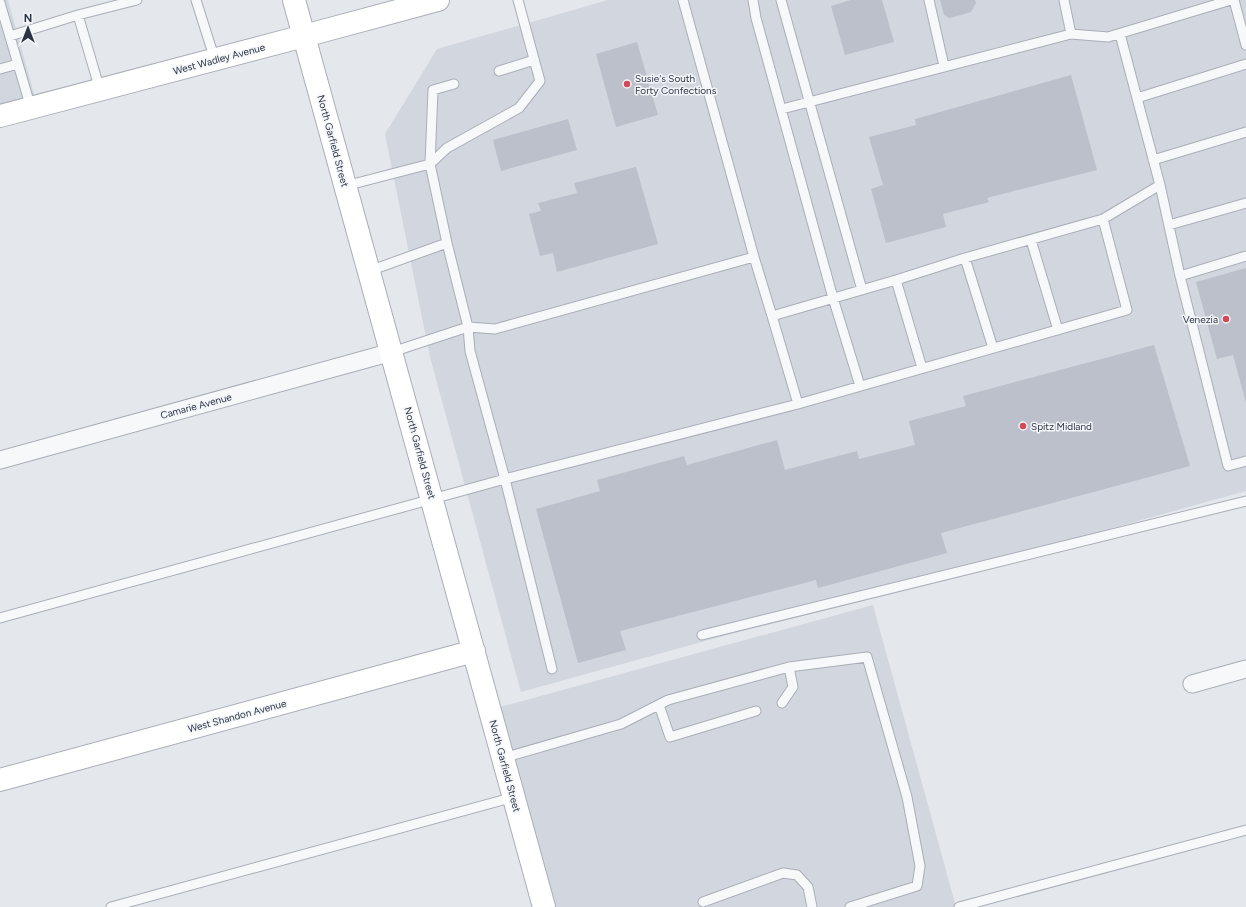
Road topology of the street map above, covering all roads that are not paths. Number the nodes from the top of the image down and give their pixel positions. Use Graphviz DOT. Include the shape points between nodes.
graph roads {
  1 [pos="137,0"];
  2 [pos="196,0"];
  3 [pos="294,0"];
  4 [pos="438,0"];
  5 [pos="518,0"];
  6 [pos="683,0"];
  7 [pos="753,0"];
  8 [pos="781,0"];
  9 [pos="929,0"];
  10 [pos="1064,0"];
  11 [pos="1231,0"];
  12 [pos="1234,0"];
  13 [pos="0,3"];
  14 [pos="78,15"];
  15 [pos="1071,34"];
  16 [pos="1120,34"];
  17 [pos="10,36"];
  18 [pos="304,36"];
  19 [pos="1246,45"];
  20 [pos="215,60"];
  21 [pos="534,60"];
  22 [pos="18,64"];
  23 [pos="1246,64"];
  24 [pos="944,66"];
  25 [pos="0,68"];
  26 [pos="499,71"];
  27 [pos="454,84"];
  28 [pos="100,90"];
  29 [pos="1137,98"];
  30 [pos="810,102"];
  31 [pos="31,108"];
  32 [pos="782,109"];
  33 [pos="0,116"];
  34 [pos="1246,132"];
  35 [pos="1153,160"];
  36 [pos="430,164"];
  37 [pos="1160,185"];
  38 [pos="346,186"];
  39 [pos="1246,203"];
  40 [pos="1103,219"];
  41 [pos="1169,225"];
  42 [pos="1031,240"];
  43 [pos="447,243"];
  44 [pos="1246,256"];
  45 [pos="754,257"];
  46 [pos="965,258"];
  47 [pos="369,271"];
  48 [pos="1180,276"];
  49 [pos="896,280"];
  50 [pos="862,290"];
  51 [pos="833,298"];
  52 [pos="772,316"];
  53 [pos="468,327"];
  54 [pos="1058,330"];
  55 [pos="993,348"];
  56 [pos="392,352"];
  57 [pos="922,368"];
  58 [pos="860,386"];
  59 [pos="798,404"];
  60 [pos="0,460"];
  61 [pos="1246,461"];
  62 [pos="504,479"];
  63 [pos="432,500"];
  64 [pos="1246,501"];
  65 [pos="0,618"];
  66 [pos="702,635"];
  67 [pos="474,651"];
  68 [pos="789,667"];
  69 [pos="552,668"];
  70 [pos="1246,669"];
  71 [pos="1192,684"];
  72 [pos="782,703"];
  73 [pos="659,705"];
  74 [pos="756,711"];
  75 [pos="503,758"];
  76 [pos="0,780"];
  77 [pos="514,797"];
  78 [pos="1246,830"];
  79 [pos="703,902"];
  80 [pos="111,907"];
  81 [pos="544,907"];
  82 [pos="812,907"];
  83 [pos="850,907"];
  84 [pos="959,907"];
  1 -- 14 [label="lane"];
  2 -- 20 [label="lane"];
  3 -- 18 [label="main road, North Garfield Street"];
  4 -- 18 [label="main road, West Wadley Avenue"];
  5 -- 21 [label="lane"];
  6 -- 45 [label="lane"];
  7 -- 32 [label="lane"];
  8 -- 30 [label="lane"];
  9 -- 24 [label="lane"];
  10 -- 15 [label="lane"];
  11 -- 16 [label="lane"];
  12 -- 19 [label="lane"];
  13 -- 17 [label="lane"];
  14 -- 17 [label="lane"];
  14 -- 28 [label="lane"];
  15 -- 16 [label="lane" via="1108,37"];
  15 -- 24 [label="lane"];
  16 -- 29 [label="lane"];
  17 -- 22 [label="lane"];
  18 -- 20 [label="main road, West Wadley Avenue"];
  18 -- 38 [label="main road, North Garfield Street"];
  20 -- 28 [label="main road, West Wadley Avenue"];
  21 -- 26 [label="lane"];
  21 -- 36 [label="lane" via="540,81 519,108 447,148"];
  22 -- 25 [label="lane"];
  22 -- 31 [label="lane"];
  23 -- 29 [label="lane"];
  24 -- 30 [label="lane"];
  27 -- 36 [label="lane" via="434,90"];
  28 -- 31 [label="main road, West Wadley Avenue"];
  29 -- 35 [label="lane"];
  30 -- 32 [label="lane"];
  30 -- 50 [label="lane"];
  31 -- 33 [label="main road, West Wadley Avenue"];
  32 -- 51 [label="lane"];
  34 -- 35 [label="lane"];
  35 -- 37 [label="lane"];
  36 -- 38 [label="lane"];
  36 -- 43 [label="lane"];
  37 -- 40 [label="lane"];
  37 -- 41 [label="lane"];
  38 -- 47 [label="main road, North Garfield Street"];
  39 -- 41 [label="lane"];
  40 -- 42 [label="lane"];
  40 -- 54 [label="lane" via="1127,310"];
  41 -- 48 [label="lane"];
  42 -- 46 [label="lane"];
  42 -- 54 [label="lane"];
  43 -- 47 [label="lane"];
  43 -- 53 [label="lane"];
  44 -- 48 [label="lane"];
  45 -- 52 [label="lane"];
  45 -- 53 [label="lane" via="495,329"];
  46 -- 49 [label="lane"];
  46 -- 55 [label="lane"];
  47 -- 56 [label="main road, North Garfield Street"];
  48 -- 61 [label="lane" via="1228,466"];
  49 -- 50 [label="lane"];
  49 -- 57 [label="lane"];
  50 -- 51 [label="lane"];
  51 -- 52 [label="lane"];
  51 -- 58 [label="lane"];
  52 -- 59 [label="lane"];
  53 -- 56 [label="lane"];
  53 -- 62 [label="lane" via="470,351"];
  54 -- 55 [label="lane"];
  55 -- 57 [label="lane"];
  56 -- 60 [label="street, Camarie Avenue"];
  56 -- 63 [label="main road, North Garfield Street"];
  57 -- 58 [label="lane"];
  58 -- 59 [label="lane"];
  59 -- 62 [label="lane"];
  62 -- 63 [label="lane"];
  62 -- 69 [label="lane"];
  63 -- 65 [label="lane"];
  63 -- 67 [label="main road, North Garfield Street"];
  64 -- 66 [label="lane"];
  67 -- 75 [label="main road, North Garfield Street"];
  67 -- 76 [label="main road, West Shandon Avenue"];
  68 -- 72 [label="lane" via="793,687"];
  68 -- 73 [label="lane" via="668,700"];
  68 -- 83 [label="lane" via="867,657 907,797 920,866 917,886"];
  70 -- 71 [label="street"];
  73 -- 74 [label="lane" via="670,737"];
  73 -- 75 [label="lane" via="621,724"];
  75 -- 77 [label="main road, North Garfield Street"];
  77 -- 80 [label="lane"];
  77 -- 81 [label="main road, North Garfield Street"];
  78 -- 84 [label="lane"];
  79 -- 82 [label="lane" via="783,872 797,875 808,887"];
}
